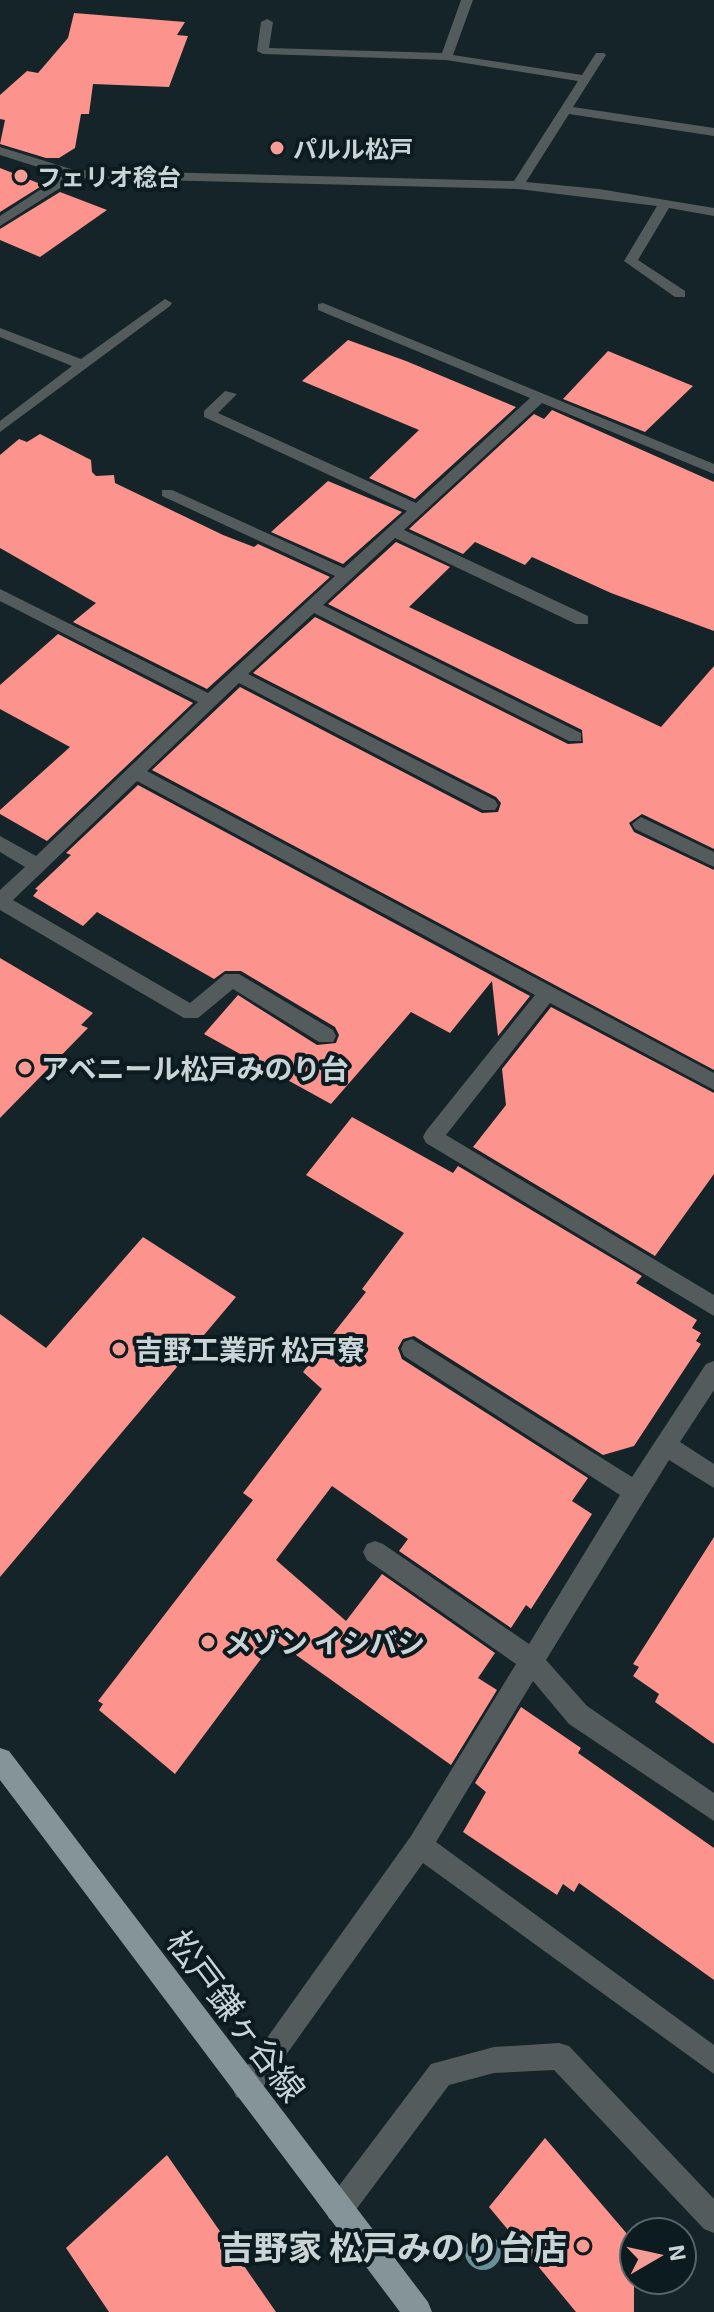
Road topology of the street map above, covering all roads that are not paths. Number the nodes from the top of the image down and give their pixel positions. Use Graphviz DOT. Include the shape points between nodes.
graph roads {
  1 [pos="467,0"];
  2 [pos="267,22"];
  3 [pos="600,55"];
  4 [pos="446,57"];
  5 [pos="585,79"];
  6 [pos="566,110"];
  7 [pos="714,132"];
  8 [pos="0,151"];
  9 [pos="73,174"];
  10 [pos="518,185"];
  11 [pos="665,204"];
  12 [pos="714,212"];
  13 [pos="0,222"];
  14 [pos="680,294"];
  15 [pos="165,303"];
  16 [pos="323,307"];
  17 [pos="0,332"];
  18 [pos="82,365"];
  19 [pos="230,394"];
  20 [pos="540,397"];
  21 [pos="0,428"];
  22 [pos="714,469"];
  23 [pos="167,493"];
  24 [pos="416,509"];
  25 [pos="392,531"];
  26 [pos="345,575"];
  27 [pos="0,594"];
  28 [pos="312,606"];
  29 [pos="582,620"];
  30 [pos="237,675"];
  31 [pos="209,701"];
  32 [pos="575,737"];
  33 [pos="134,772"];
  34 [pos="489,805"];
  35 [pos="641,824"];
  36 [pos="0,843"];
  37 [pos="714,860"];
  38 [pos="36,865"];
  39 [pos="0,901"];
  40 [pos="547,993"];
  41 [pos="326,1036"];
  42 [pos="714,1082"];
  43 [pos="714,1306"];
  44 [pos="412,1349"];
  45 [pos="714,1371"];
  46 [pos="666,1446"];
  47 [pos="714,1477"];
  48 [pos="635,1492"];
  49 [pos="375,1552"];
  50 [pos="532,1661"];
  51 [pos="0,1760"];
  52 [pos="714,1808"];
  53 [pos="420,1845"];
  54 [pos="714,2061"];
  55 [pos="246,2087"];
  56 [pos="339,2209"];
  57 [pos="714,2219"];
  58 [pos="418,2312"];
  1 -- 4 [label="street"];
  2 -- 4 [label="street" via="263,51"];
  3 -- 5 [label="street"];
  4 -- 5 [label="street"];
  5 -- 6 [label="street"];
  6 -- 7 [label="street"];
  6 -- 10 [label="street"];
  8 -- 9 [label="street"];
  9 -- 10 [label="street"];
  9 -- 13 [label="street"];
  10 -- 11 [label="street"];
  11 -- 12 [label="street"];
  11 -- 14 [label="street" via="631,261"];
  15 -- 18 [label="street"];
  16 -- 20 [label="street"];
  17 -- 18 [label="street"];
  18 -- 21 [label="street"];
  19 -- 24 [label="street" via="209,414"];
  20 -- 22 [label="street"];
  20 -- 24 [label="street"];
  23 -- 26 [label="street"];
  24 -- 25 [label="street"];
  25 -- 26 [label="street"];
  25 -- 29 [label="street"];
  26 -- 28 [label="street"];
  27 -- 31 [label="street"];
  28 -- 30 [label="street"];
  28 -- 32 [label="street"];
  30 -- 31 [label="street"];
  30 -- 34 [label="street"];
  31 -- 33 [label="street"];
  33 -- 38 [label="street"];
  33 -- 40 [label="street"];
  35 -- 37 [label="street"];
  36 -- 38 [label="street"];
  38 -- 39 [label="street"];
  39 -- 41 [label="street" via="191,1013 232,979"];
  40 -- 42 [label="street"];
  40 -- 43 [label="street" via="433,1137"];
  44 -- 48 [label="street"];
  45 -- 46 [label="street"];
  46 -- 47 [label="street"];
  46 -- 48 [label="street"];
  48 -- 50 [label="street"];
  49 -- 50 [label="street"];
  50 -- 52 [label="street" via="578,1715"];
  50 -- 53 [label="street"];
  51 -- 55 [label="main road, 松戸鎌ヶ谷線"];
  53 -- 54 [label="street"];
  53 -- 55 [label="street"];
  55 -- 56 [label="main road, 松戸鎌ヶ谷線"];
  56 -- 57 [label="street" via="441,2074 494,2060 559,2056"];
  56 -- 58 [label="main road, 松戸鎌ヶ谷線"];
}
